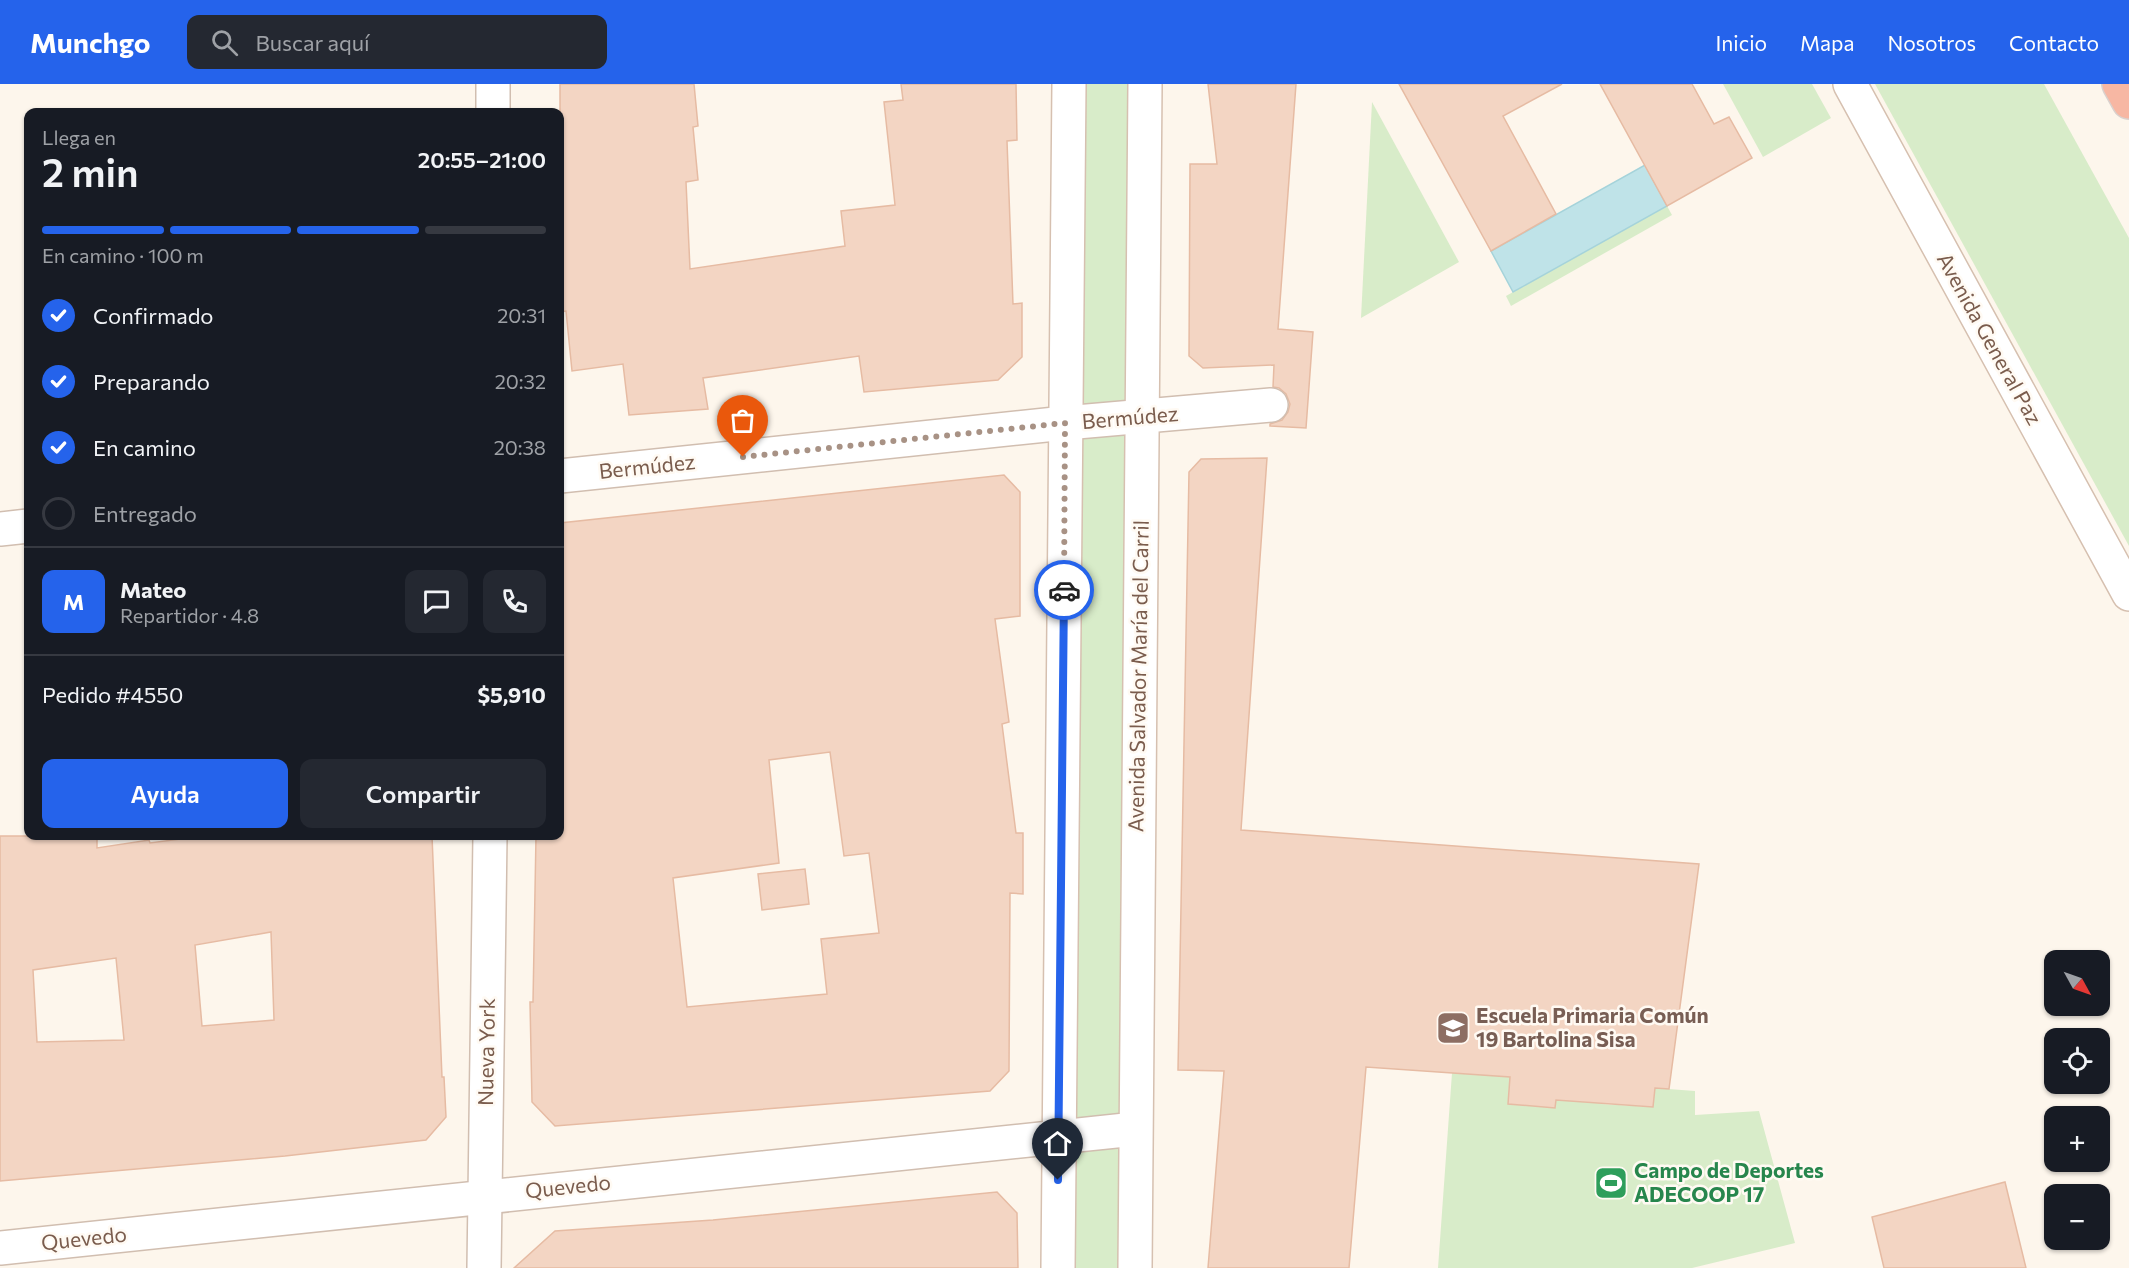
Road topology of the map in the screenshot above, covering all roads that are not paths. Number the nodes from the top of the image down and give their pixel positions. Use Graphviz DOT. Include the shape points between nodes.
graph roads {
  1 [pos="493,84"];
  2 [pos="1069,84"];
  3 [pos="1145,84"];
  4 [pos="1850,84"];
  5 [pos="2119,84"];
  6 [pos="2129,102"];
  7 [pos="493,108"];
  8 [pos="1271,405"];
  9 [pos="1142,418"];
  10 [pos="1065,423"];
  11 [pos="564,476"];
  12 [pos="24,526"];
  13 [pos="0,529"];
  14 [pos="2129,594"];
  15 [pos="490,840"];
  16 [pos="1136,1129"];
  17 [pos="1059,1137"];
  18 [pos="484,1196"];
  19 [pos="0,1248"];
  20 [pos="484,1268"];
  21 [pos="1058,1268"];
  22 [pos="1135,1268"];
  1 -- 7 [label="street"];
  2 -- 10 [label="street"];
  3 -- 9 [label="street, Avenida Salvador María del Carril"];
  4 -- 14 [label="street, Avenida General Paz"];
  5 -- 6 [label="highway"];
  8 -- 9 [label="street, Bermúdez"];
  9 -- 10 [label="street, Bermúdez"];
  9 -- 16 [label="street, Avenida Salvador María del Carril"];
  10 -- 11 [label="street, Bermúdez"];
  10 -- 17 [label="street"];
  12 -- 13 [label="street"];
  15 -- 18 [label="street, Nueva York"];
  16 -- 17 [label="street, Quevedo"];
  16 -- 22 [label="street, Avenida Salvador María del Carril"];
  17 -- 18 [label="street, Quevedo"];
  17 -- 21 [label="street"];
  18 -- 19 [label="street, Quevedo"];
  18 -- 20 [label="street, Nueva York"];
}
